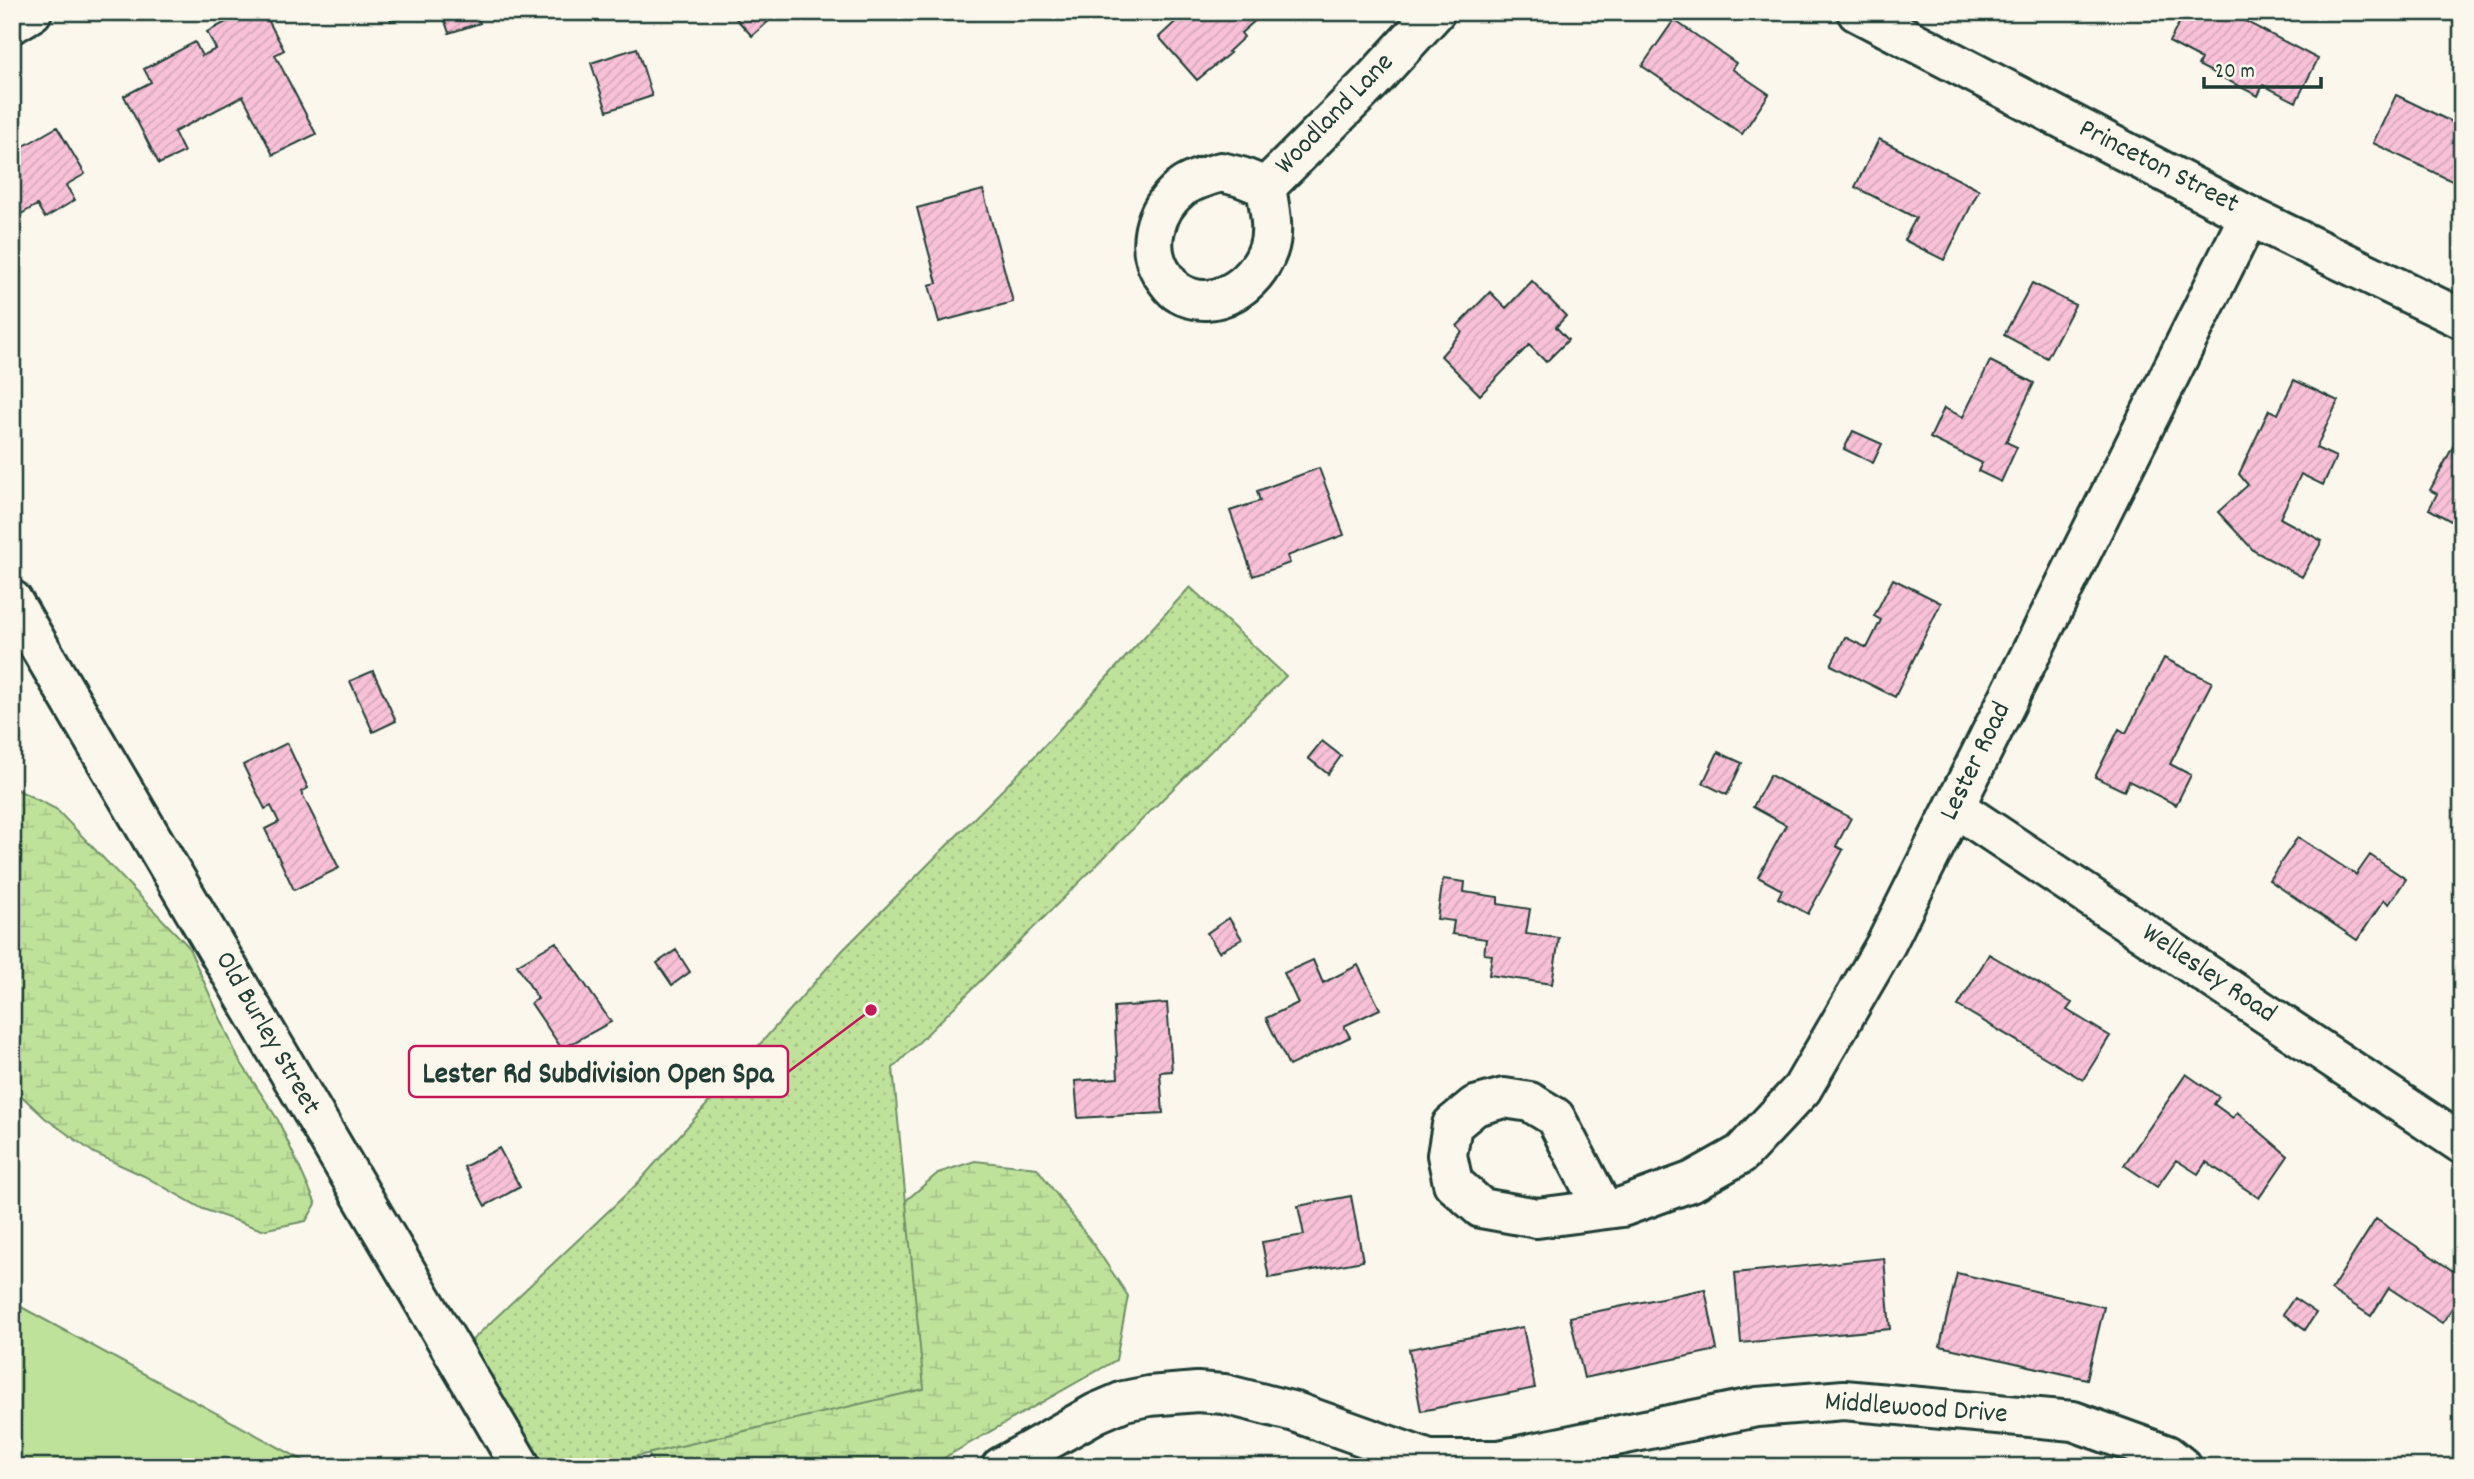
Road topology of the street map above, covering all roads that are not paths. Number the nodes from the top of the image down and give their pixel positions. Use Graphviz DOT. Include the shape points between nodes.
graph roads {
  1 [pos="32,12"];
  2 [pos="1435,12"];
  3 [pos="1857,12"];
  4 [pos="12,24"];
  5 [pos="1266,187"];
  6 [pos="2249,216"];
  7 [pos="2462,319"];
  8 [pos="12,600"];
  9 [pos="1955,807"];
  10 [pos="2462,1144"];
  11 [pos="1603,1209"];
  12 [pos="522,1467"];
  13 [pos="1001,1467"];
  14 [pos="2182,1467"];
  1 -- 4 [label="street"];
  2 -- 5 [label="street, Woodland Lane"];
  3 -- 6 [label="street, Princeton Street"];
  6 -- 7 [label="street, Princeton Street"];
  6 -- 9 [label="street, Lester Road"];
  8 -- 12 [label="street, Old Burley Street"];
  9 -- 10 [label="street, Wellesley Road"];
  9 -- 11 [label="street, Lester Road" via="1886,944 1802,1089 1741,1154 1693,1181 1622,1207"];
  13 -- 14 [label="street, Middlewood Drive" via="1124,1401 1197,1392 1295,1412 1429,1460 1499,1460 1757,1407 1844,1400 2073,1421 2167,1455"];
}
